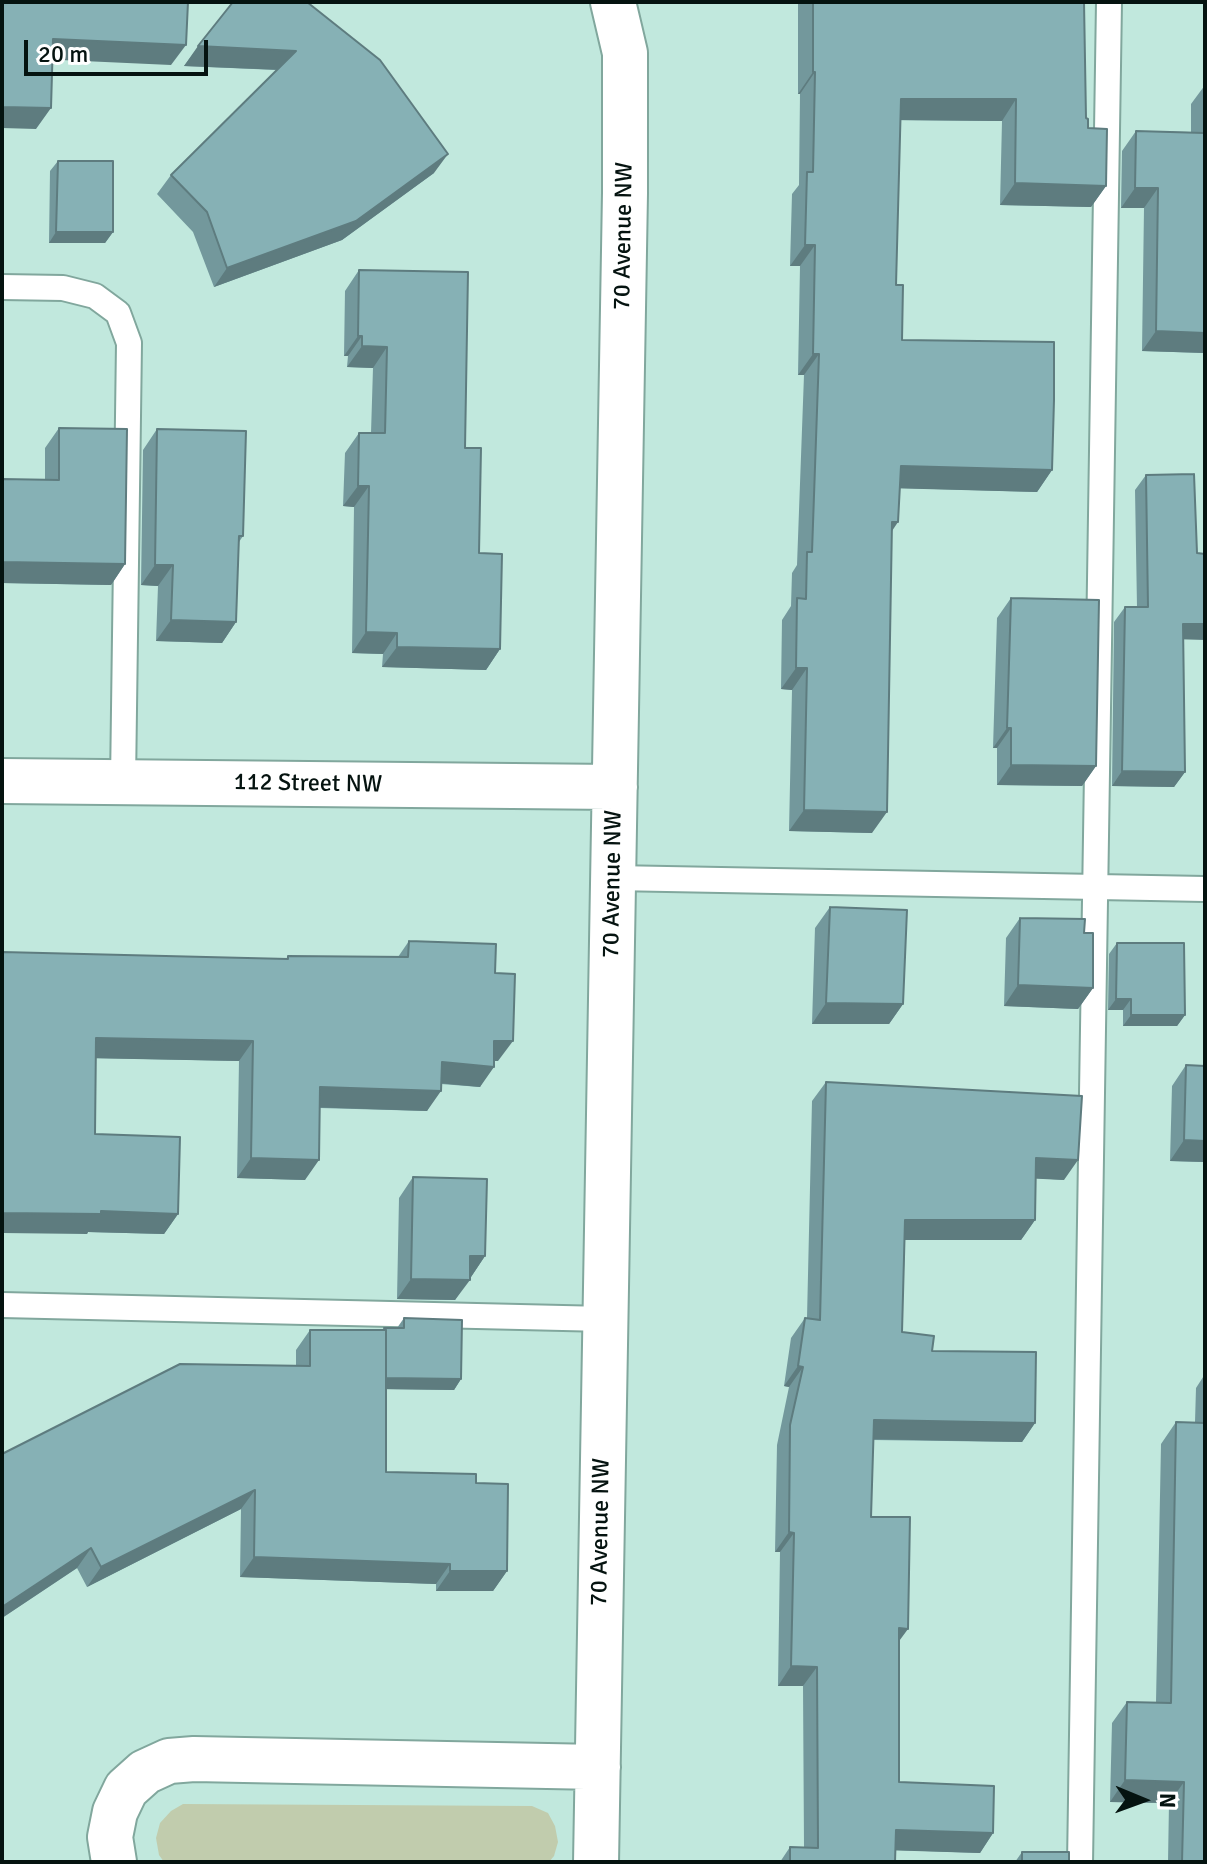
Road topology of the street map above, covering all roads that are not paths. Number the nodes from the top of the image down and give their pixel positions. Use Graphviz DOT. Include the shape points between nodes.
graph roads {
  1 [pos="613,2"];
  2 [pos="1109,2"];
  3 [pos="2,287"];
  4 [pos="2,781"];
  5 [pos="123,782"];
  6 [pos="615,787"];
  7 [pos="613,878"];
  8 [pos="1095,887"];
  9 [pos="1205,889"];
  10 [pos="2,1305"];
  11 [pos="606,1319"];
  12 [pos="598,1767"];
  13 [pos="114,1862"];
  14 [pos="596,1862"];
  15 [pos="1080,1862"];
  1 -- 6 [label="street, 70 Avenue NW" via="625,53"];
  2 -- 8 [label="lane"];
  3 -- 5 [label="lane" via="63,288 95,296 118,313 129,343"];
  4 -- 5 [label="street, 112 Street NW"];
  5 -- 6 [label="street, 112 Street NW"];
  6 -- 7 [label="street, 70 Avenue NW"];
  7 -- 8 [label="lane"];
  7 -- 11 [label="street, 70 Avenue NW"];
  8 -- 9 [label="lane"];
  8 -- 15 [label="lane"];
  10 -- 11 [label="lane"];
  11 -- 12 [label="street, 70 Avenue NW"];
  12 -- 13 [label="street" via="169,1761 126,1789 110,1837"];
  12 -- 14 [label="street, 70 Avenue NW"];
}
